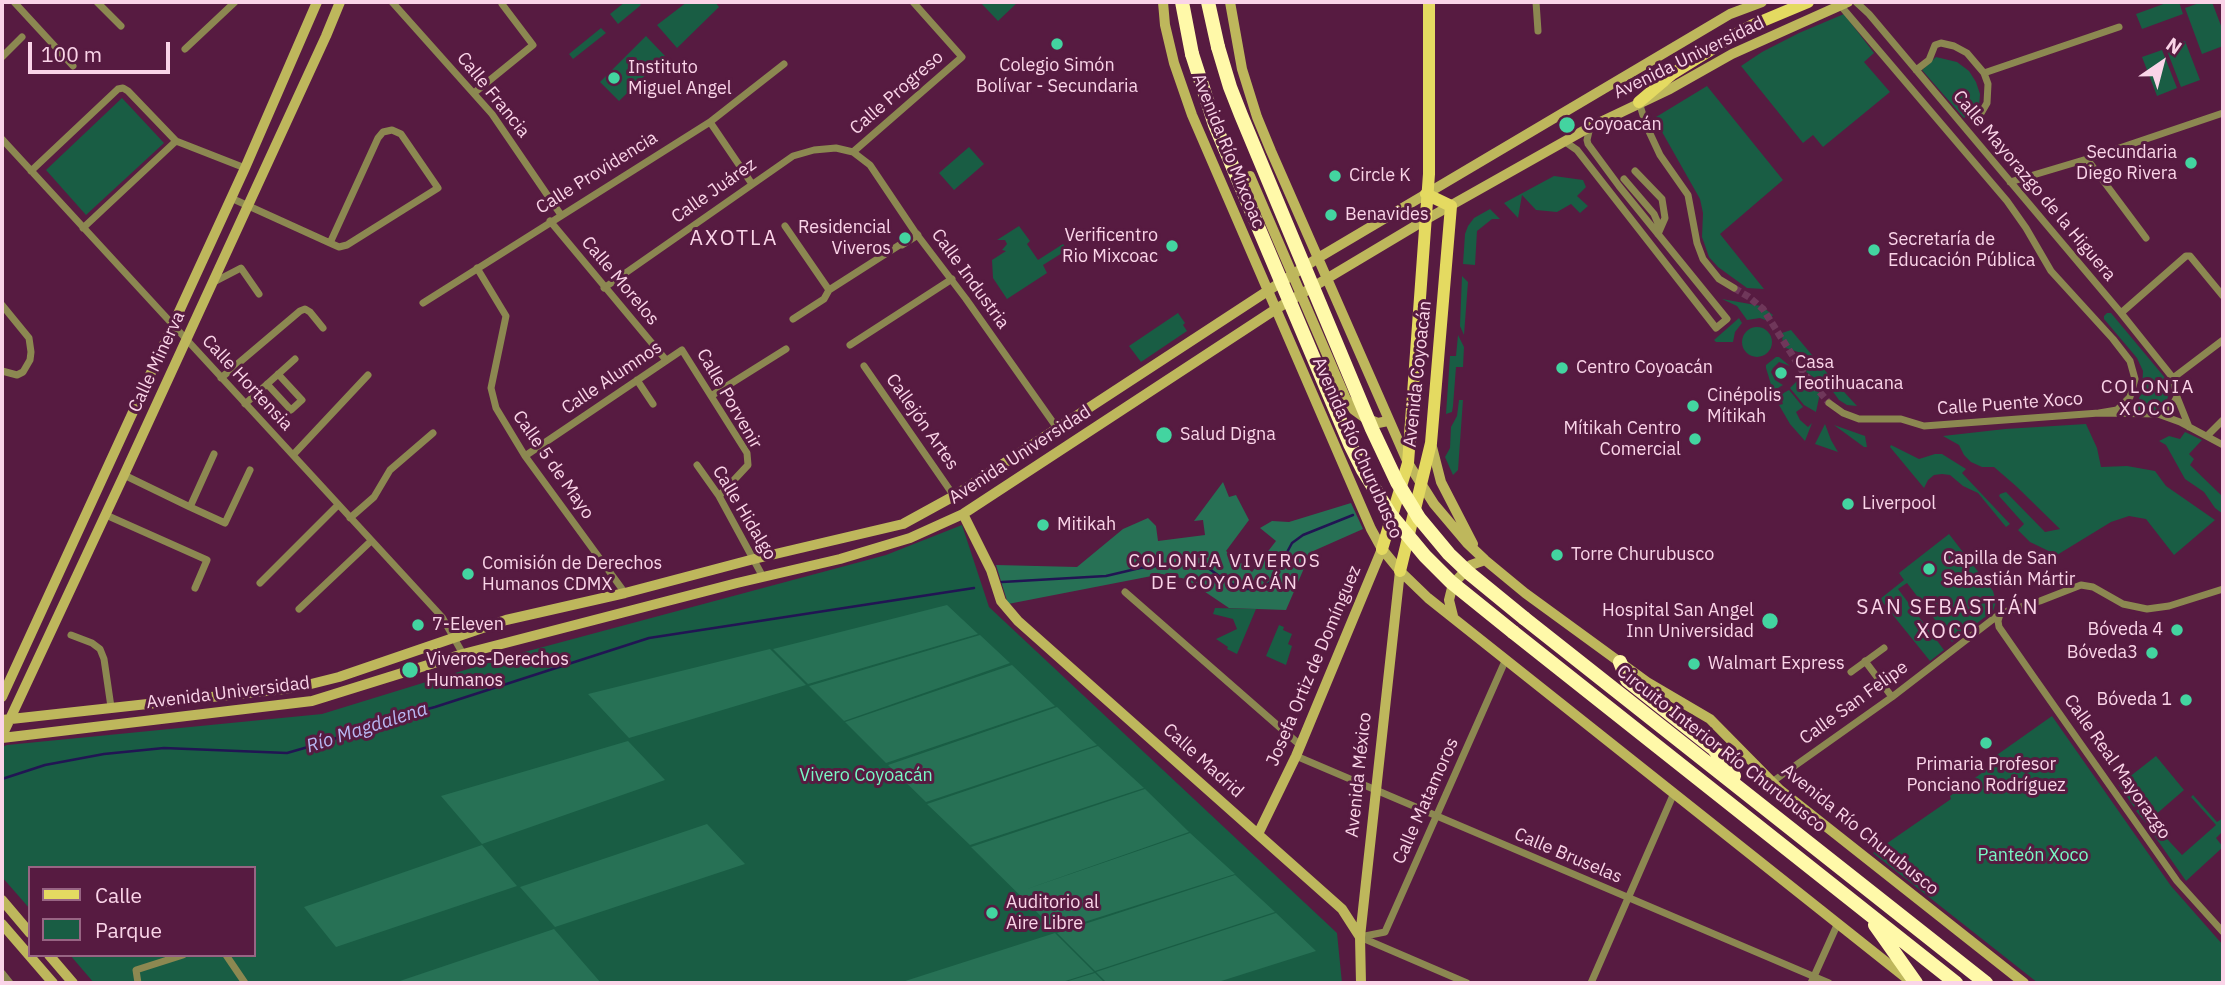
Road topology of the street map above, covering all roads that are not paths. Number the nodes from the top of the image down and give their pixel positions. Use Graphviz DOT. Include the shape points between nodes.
graph roads {
  1 [pos="14,2"];
  2 [pos="97,2"];
  3 [pos="235,2"];
  4 [pos="317,2"];
  5 [pos="340,2"];
  6 [pos="392,2"];
  7 [pos="913,2"];
  8 [pos="1163,2"];
  9 [pos="1182,2"];
  10 [pos="1208,2"];
  11 [pos="1230,2"];
  12 [pos="1429,2"];
  13 [pos="1536,2"];
  14 [pos="1762,2"];
  15 [pos="1808,2"];
  16 [pos="1856,2"];
  17 [pos="1844,4"];
  18 [pos="502,5"];
  19 [pos="121,26"];
  20 [pos="2119,27"];
  21 [pos="1538,31"];
  22 [pos="22,37"];
  23 [pos="185,49"];
  24 [pos="2,57"];
  25 [pos="784,64"];
  26 [pos="73,66"];
  27 [pos="1916,70"];
  28 [pos="1984,73"];
  29 [pos="474,93"];
  30 [pos="1639,102"];
  31 [pos="2223,113"];
  32 [pos="1980,115"];
  33 [pos="710,122"];
  34 [pos="1590,127"];
  35 [pos="2,139"];
  36 [pos="176,141"];
  37 [pos="1564,141"];
  38 [pos="1271,151"];
  39 [pos="853,152"];
  40 [pos="2087,159"];
  41 [pos="35,168"];
  42 [pos="245,168"];
  43 [pos="1215,169"];
  44 [pos="1635,171"];
  45 [pos="1250,176"];
  46 [pos="2010,182"];
  47 [pos="1621,183"];
  48 [pos="752,184"];
  49 [pos="1611,192"];
  50 [pos="1426,194"];
  51 [pos="231,198"];
  52 [pos="248,206"];
  53 [pos="1451,206"];
  54 [pos="561,215"];
  55 [pos="1425,220"];
  56 [pos="550,221"];
  57 [pos="785,226"];
  58 [pos="83,228"];
  59 [pos="1659,231"];
  60 [pos="915,232"];
  61 [pos="2146,238"];
  62 [pos="330,243"];
  63 [pos="1318,258"];
  64 [pos="477,268"];
  65 [pos="1300,276"];
  66 [pos="1326,278"];
  67 [pos="952,279"];
  68 [pos="213,282"];
  69 [pos="604,288"];
  70 [pos="1734,288"];
  71 [pos="1268,289"];
  72 [pos="829,290"];
  73 [pos="1302,293"];
  74 [pos="259,295"];
  75 [pos="2223,296"];
  76 [pos="423,303"];
  77 [pos="2,305"];
  78 [pos="1276,309"];
  79 [pos="2121,313"];
  80 [pos="793,319"];
  81 [pos="172,326"];
  82 [pos="323,328"];
  83 [pos="2223,340"];
  84 [pos="186,341"];
  85 [pos="850,345"];
  86 [pos="786,349"];
  87 [pos="682,350"];
  88 [pos="295,359"];
  89 [pos="666,360"];
  90 [pos="864,366"];
  91 [pos="2,371"];
  92 [pos="278,374"];
  93 [pos="368,375"];
  94 [pos="221,378"];
  95 [pos="2173,378"];
  96 [pos="637,380"];
  97 [pos="267,384"];
  98 [pos="711,396"];
  99 [pos="2177,397"];
  100 [pos="1829,403"];
  101 [pos="245,404"];
  102 [pos="653,404"];
  103 [pos="2099,413"];
  104 [pos="2166,416"];
  105 [pos="2223,420"];
  106 [pos="1388,421"];
  107 [pos="2189,427"];
  108 [pos="1057,428"];
  109 [pos="433,433"];
  110 [pos="2207,436"];
  111 [pos="1432,443"];
  112 [pos="2223,445"];
  113 [pos="214,454"];
  114 [pos="293,455"];
  115 [pos="525,456"];
  116 [pos="1408,463"];
  117 [pos="697,465"];
  118 [pos="250,470"];
  119 [pos="124,475"];
  120 [pos="1421,487"];
  121 [pos="719,496"];
  122 [pos="954,496"];
  123 [pos="338,505"];
  124 [pos="190,507"];
  125 [pos="963,514"];
  126 [pos="106,515"];
  127 [pos="350,518"];
  128 [pos="371,541"];
  129 [pos="1382,549"];
  130 [pos="1482,558"];
  131 [pos="754,559"];
  132 [pos="730,566"];
  133 [pos="1400,571"];
  134 [pos="763,577"];
  135 [pos="260,583"];
  136 [pos="737,583"];
  137 [pos="195,588"];
  138 [pos="2223,589"];
  139 [pos="1125,592"];
  140 [pos="625,593"];
  141 [pos="299,609"];
  142 [pos="2001,613"];
  143 [pos="1454,618"];
  144 [pos="71,635"];
  145 [pos="455,637"];
  146 [pos="1884,648"];
  147 [pos="23,650"];
  148 [pos="463,654"];
  149 [pos="40,658"];
  150 [pos="1506,659"];
  151 [pos="1620,662"];
  152 [pos="1865,662"];
  153 [pos="1851,672"];
  154 [pos="2,697"];
  155 [pos="1892,697"];
  156 [pos="111,708"];
  157 [pos="6,719"];
  158 [pos="2,737"];
  159 [pos="1298,751"];
  160 [pos="1772,782"];
  161 [pos="1374,791"];
  162 [pos="1675,792"];
  163 [pos="1745,792"];
  164 [pos="1436,817"];
  165 [pos="1258,834"];
  166 [pos="1627,898"];
  167 [pos="2,900"];
  168 [pos="1858,906"];
  169 [pos="1838,923"];
  170 [pos="2,924"];
  171 [pos="28,931"];
  172 [pos="2223,932"];
  173 [pos="1360,937"];
  174 [pos="28,954"];
  175 [pos="31,957"];
  176 [pos="50,957"];
  177 [pos="177,957"];
  178 [pos="227,957"];
  179 [pos="2,973"];
  180 [pos="1812,980"];
  181 [pos="67,981"];
  182 [pos="10,983"];
  183 [pos="53,983"];
  184 [pos="138,983"];
  185 [pos="245,983"];
  186 [pos="1362,983"];
  187 [pos="1467,983"];
  188 [pos="1591,983"];
  189 [pos="1829,983"];
  190 [pos="1914,983"];
  191 [pos="1956,983"];
  192 [pos="1986,983"];
  193 [pos="2024,983"];
  1 -- 26 [label="street"];
  2 -- 19 [label="street"];
  3 -- 23 [label="street"];
  4 -- 42 [label="main road, Calle Minerva"];
  5 -- 52 [label="main road, Calle Minerva"];
  6 -- 29 [label="street, Calle Francia"];
  7 -- 39 [label="street, Calle Progreso" via="962,57"];
  8 -- 43 [label="main road, Avenida Río Mixcoac" via="1174,63"];
  9 -- 168 [label="highway, Circuito Interior Río Churubusco, bridge" via="1192,54 1215,125 1350,443 1390,514 1438,570"];
  10 -- 65 [label="highway, Circuito Interior Río Churubusco, bridge" via="1230,87"];
  11 -- 38 [label="main road" via="1242,69"];
  12 -- 50 [label="main road, Avenida Coyoacán"];
  13 -- 21 [label="street"];
  14 -- 50 [label="main road, Avenida Universidad" via="1730,14"];
  15 -- 30 [label="main road" via="1753,24 1672,74"];
  16 -- 27 [label="street, Calle Mayorazgo de la Higuera"];
  17 -- 30 [label="main road, Avenida Universidad"];
  17 -- 103 [label="street" via="2007,201 2052,271 2130,361 2135,379 2130,397 2117,410"];
  18 -- 29 [label="street" via="533,45"];
  20 -- 28 [label="street"];
  22 -- 24 [label="street"];
  25 -- 33 [label="street, Calle Providencia"];
  27 -- 28 [label="street" via="1929,60 1935,45 1948,43 1967,53"];
  27 -- 46 [label="street, Calle Mayorazgo de la Higuera"];
  28 -- 32 [label="street" via="1989,96"];
  29 -- 54 [label="street, Calle Francia"];
  30 -- 34 [label="main road, Avenida Universidad"];
  30 -- 70 [label="street" via="1661,155 1688,195 1703,259 1719,279"];
  31 -- 40 [label="street"];
  33 -- 48 [label="street"];
  33 -- 54 [label="street, Calle Providencia"];
  34 -- 37 [label="main road, Avenida Universidad"];
  34 -- 47 [label="street" via="1588,144"];
  35 -- 41 [label="street, Calle Hortensia"];
  36 -- 41 [label="street" via="123,88"];
  36 -- 42 [label="street"];
  36 -- 58 [label="street"];
  37 -- 49 [label="street"];
  37 -- 53 [label="main road, Avenida Universidad"];
  38 -- 45 [label="main road" via="1265,165"];
  38 -- 63 [label="main road"];
  39 -- 48 [label="street, Calle Juárez" via="836,148 793,156"];
  39 -- 60 [label="street, Calle Industria" via="870,164"];
  40 -- 46 [label="street"];
  40 -- 61 [label="street"];
  41 -- 58 [label="street, Calle Hortensia"];
  42 -- 51 [label="main road, Calle Minerva"];
  43 -- 45 [label="main road" via="1232,178"];
  43 -- 71 [label="main road, Avenida Río Mixcoac"];
  44 -- 59 [label="street" via="1661,199 1665,218"];
  45 -- 65 [label="main road"];
  46 -- 79 [label="street, Calle Mayorazgo de la Higuera"];
  47 -- 49 [label="street"];
  47 -- 59 [label="street"];
  48 -- 69 [label="street, Calle Juárez"];
  49 -- 59 [label="street" via="1716,327 1727,319"];
  50 -- 53 [label="main road"];
  50 -- 55 [label="main road, Avenida Coyoacán"];
  50 -- 63 [label="main road, Avenida Universidad"];
  51 -- 52 [label="street"];
  51 -- 81 [label="main road, Calle Minerva"];
  52 -- 62 [label="street"];
  52 -- 68 [label="main road, Calle Minerva"];
  53 -- 55 [label="main road, Avenida Universidad"];
  53 -- 111 [label="main road, Avenida Coyoacán"];
  54 -- 56 [label="street, Calle Providencia"];
  55 -- 66 [label="main road, Avenida Universidad"];
  55 -- 116 [label="main road, Avenida Coyoacán"];
  56 -- 64 [label="street, Calle Providencia"];
  56 -- 69 [label="street, Calle Morelos"];
  57 -- 72 [label="street"];
  58 -- 81 [label="street, Calle Hortensia"];
  60 -- 67 [label="street, Calle Industria"];
  60 -- 72 [label="street" via="918,235 902,246"];
  62 -- 62 [label="street" via="347,245 439,188 401,134 392,130 379,138"];
  63 -- 65 [label="main road, Avenida Universidad"];
  63 -- 66 [label="main road, Avenida Río Churubusco"];
  64 -- 76 [label="street, Calle Providencia"];
  64 -- 115 [label="street, Calle 5 de Mayo" via="506,316 491,388 496,408"];
  65 -- 71 [label="main road, Avenida Universidad"];
  65 -- 73 [label="main road"];
  65 -- 163 [label="highway, Circuito Interior Río Churubusco, bridge" via="1407,501 1449,554"];
  66 -- 73 [label="main road, Avenida Universidad"];
  66 -- 106 [label="main road, Avenida Río Churubusco"];
  67 -- 85 [label="street"];
  67 -- 108 [label="street, Calle Industria"];
  68 -- 74 [label="street" via="241,268"];
  68 -- 84 [label="main road, Calle Minerva"];
  69 -- 89 [label="street, Calle Morelos"];
  71 -- 78 [label="main road, Avenida Río Mixcoac"];
  71 -- 108 [label="main road, Avenida Universidad"];
  72 -- 80 [label="street" via="824,299"];
  73 -- 78 [label="main road, Avenida Universidad"];
  73 -- 106 [label="main road" via="1349,402 1369,420"];
  75 -- 79 [label="street" via="2186,256"];
  77 -- 91 [label="street" via="29,338 31,352 23,372"];
  78 -- 125 [label="main road, Avenida Universidad"];
  78 -- 129 [label="main road, Avenida Río Churubusco"];
  79 -- 95 [label="street, Calle Mayorazgo de la Higuera"];
  81 -- 84 [label="street, Calle Hortensia"];
  81 -- 147 [label="main road, Calle Minerva"];
  82 -- 94 [label="street" via="310,312 300,311"];
  83 -- 95 [label="street"];
  84 -- 94 [label="street, Calle Hortensia"];
  84 -- 119 [label="main road, Calle Minerva"];
  86 -- 98 [label="street"];
  87 -- 89 [label="street, Calle Alumnos"];
  87 -- 98 [label="street, Calle Porvenir"];
  88 -- 92 [label="street"];
  89 -- 96 [label="street, Calle Alumnos"];
  90 -- 122 [label="street, Callejón Artes"];
  92 -- 97 [label="street"];
  92 -- 97 [label="street" via="302,400 291,410"];
  93 -- 114 [label="street"];
  94 -- 101 [label="street, Calle Hortensia"];
  95 -- 99 [label="street, Calle Mayorazgo de la Higuera"];
  96 -- 102 [label="street"];
  96 -- 115 [label="street, Calle Alumnos"];
  97 -- 101 [label="street"];
  98 -- 121 [label="street, Calle Porvenir" via="749,460"];
  99 -- 104 [label="street"];
  99 -- 107 [label="street, Calle Mayorazgo de la Higuera"];
  100 -- 103 [label="street, Calle Puente Xoco" via="1850,416 1901,419 1924,426"];
  101 -- 114 [label="street, Calle Hortensia"];
  103 -- 104 [label="street, Calle Puente Xoco"];
  104 -- 107 [label="street, Calle Puente Xoco"];
  105 -- 110 [label="street"];
  106 -- 116 [label="main road, Avenida Río Churubusco"];
  107 -- 110 [label="street, Calle Puente Xoco"];
  108 -- 122 [label="main road, Avenida Universidad"];
  109 -- 127 [label="street" via="390,470 374,497"];
  110 -- 112 [label="street, Calle Puente Xoco"];
  111 -- 120 [label="main road, Avenida Coyoacán"];
  111 -- 130 [label="main road" via="1441,482"];
  113 -- 124 [label="street"];
  114 -- 123 [label="street, Calle Hortensia"];
  115 -- 140 [label="street, Calle 5 de Mayo"];
  116 -- 120 [label="main road, Avenida Río Churubusco"];
  116 -- 129 [label="main road, Avenida Coyoacán"];
  117 -- 121 [label="street, Calle Hidalgo"];
  118 -- 124 [label="street" via="225,523"];
  119 -- 124 [label="street"];
  119 -- 126 [label="main road, Calle Minerva"];
  120 -- 130 [label="main road, Avenida Río Churubusco"];
  120 -- 133 [label="main road, Avenida Coyoacán"];
  121 -- 131 [label="street, Calle Hidalgo"];
  122 -- 131 [label="main road, Avenida Universidad" via="903,524"];
  123 -- 127 [label="street, Calle Hortensia"];
  123 -- 135 [label="street"];
  125 -- 134 [label="main road, Avenida Universidad" via="909,538"];
  125 -- 165 [label="main road, Calle Madrid" via="1003,605"];
  126 -- 137 [label="street" via="207,560"];
  126 -- 149 [label="main road, Calle Minerva"];
  127 -- 128 [label="street, Calle Hortensia"];
  128 -- 141 [label="street"];
  128 -- 145 [label="street, Calle Hortensia"];
  129 -- 133 [label="main road, Avenida Río Churubusco"];
  129 -- 159 [label="main road, Josefa Ortiz de Domínguez"];
  130 -- 143 [label="main road" via="1453,584 1449,600"];
  130 -- 151 [label="main road, Avenida Río Churubusco"];
  131 -- 132 [label="main road, Avenida Universidad"];
  131 -- 134 [label="street, Calle Hidalgo"];
  132 -- 136 [label="main road"];
  132 -- 140 [label="main road, Avenida Universidad"];
  133 -- 143 [label="main road, Avenida Río Churubusco"];
  133 -- 161 [label="main road, Avenida México"];
  134 -- 136 [label="main road, Avenida Universidad"];
  136 -- 148 [label="main road, Avenida Universidad"];
  138 -- 142 [label="street, Calle San Felipe" via="2147,609 2123,604 2081,585"];
  139 -- 159 [label="street, Calle Bruselas" via="1280,729"];
  140 -- 145 [label="main road, Avenida Universidad" via="506,620"];
  142 -- 155 [label="street, Calle San Felipe"];
  142 -- 172 [label="street, Calle Real Mayorazgo" via="1999,627 2033,676 2177,881"];
  143 -- 150 [label="main road, Avenida Río Churubusco"];
  144 -- 156 [label="street" via="100,649"];
  145 -- 148 [label="street, Calle Hortensia"];
  145 -- 156 [label="main road, Avenida Universidad" via="307,685"];
  146 -- 152 [label="street"];
  147 -- 149 [label="main road" via="29,660"];
  147 -- 154 [label="main road, Calle Minerva"];
  148 -- 158 [label="main road, Avenida Universidad" via="312,702"];
  149 -- 157 [label="main road, Calle Minerva"];
  150 -- 162 [label="main road, Avenida Río Churubusco"];
  150 -- 164 [label="street, Calle Matamoros"];
  151 -- 160 [label="main road, Avenida Río Churubusco" via="1710,719"];
  151 -- 163 [label="highway" via="1627,680 1714,749"];
  152 -- 153 [label="street"];
  152 -- 155 [label="street"];
  155 -- 160 [label="street, Calle San Felipe"];
  156 -- 157 [label="main road, Avenida Universidad"];
  157 -- 158 [label="main road, Calle Minerva"];
  159 -- 161 [label="street, Calle Bruselas"];
  159 -- 165 [label="main road, Josefa Ortiz de Domínguez"];
  160 -- 193 [label="main road, Avenida Río Churubusco"];
  161 -- 164 [label="street, Calle Bruselas"];
  161 -- 173 [label="main road, Avenida México"];
  162 -- 166 [label="street"];
  162 -- 169 [label="main road, Avenida Río Churubusco"];
  163 -- 192 [label="highway, Circuito Interior Río Churubusco"];
  164 -- 166 [label="street, Calle Bruselas"];
  164 -- 173 [label="street, Calle Matamoros" via="1385,932"];
  165 -- 173 [label="main road, Calle Madrid" via="1342,909"];
  166 -- 180 [label="street, Calle Bruselas"];
  166 -- 188 [label="street"];
  167 -- 171 [label="main road"];
  168 -- 190 [label="highway"];
  168 -- 191 [label="highway, Circuito Interior Río Churubusco"];
  169 -- 180 [label="street"];
  169 -- 190 [label="main road, Avenida Río Churubusco"];
  170 -- 174 [label="main road"];
  173 -- 186 [label="main road, Avenida México"];
  173 -- 187 [label="street"];
  175 -- 183 [label="main road"];
  176 -- 181 [label="main road"];
  177 -- 184 [label="street" via="136,970"];
  178 -- 185 [label="street"];
  179 -- 182 [label="street"];
  180 -- 189 [label="street, Calle Bruselas"];
}
